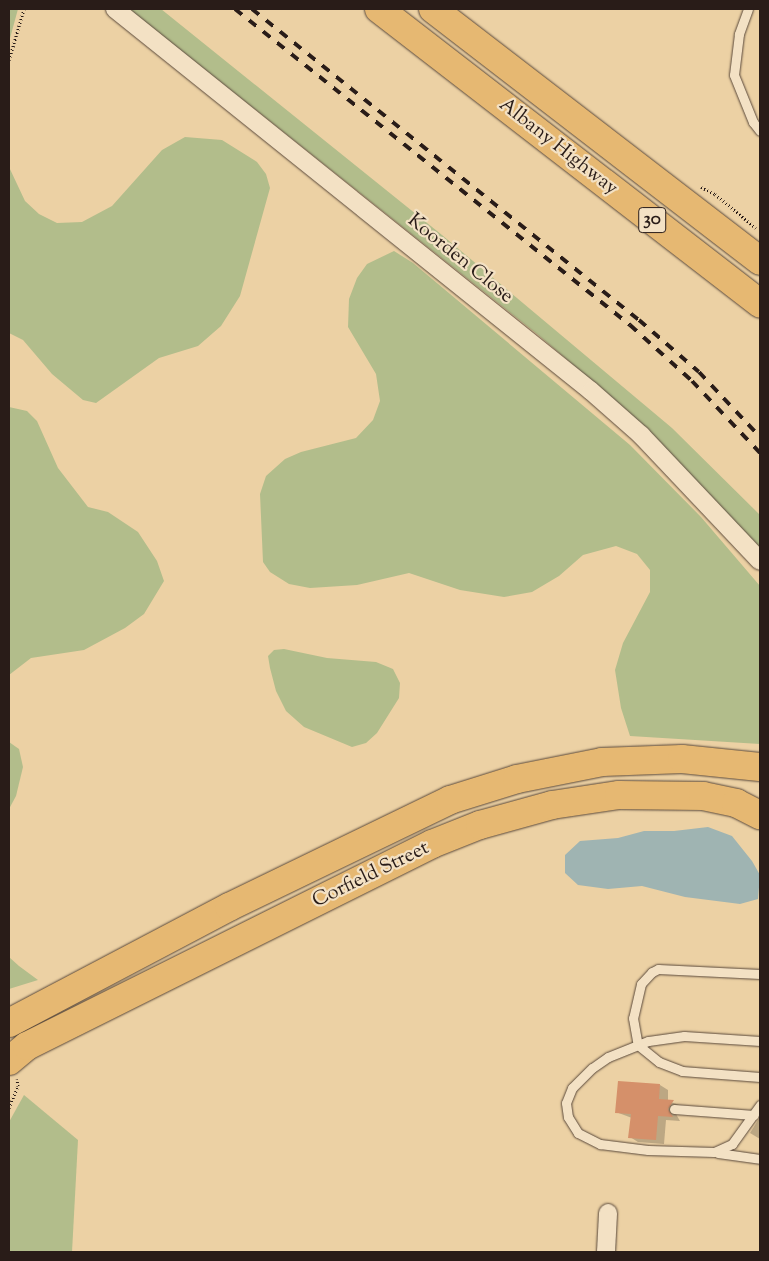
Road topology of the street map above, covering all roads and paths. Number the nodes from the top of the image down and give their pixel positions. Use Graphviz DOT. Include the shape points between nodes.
graph roads {
  1 [pos="24,9"];
  2 [pos="115,9"];
  3 [pos="379,9"];
  4 [pos="433,9"];
  5 [pos="748,9"];
  6 [pos="9,60"];
  7 [pos="760,131"];
  8 [pos="760,261"];
  9 [pos="760,304"];
  10 [pos="760,561"];
  11 [pos="760,767"];
  12 [pos="760,815"];
  13 [pos="760,974"];
  14 [pos="9,1023"];
  15 [pos="648,1041"];
  16 [pos="760,1041"];
  17 [pos="638,1045"];
  18 [pos="659,1062"];
  19 [pos="13,1068"];
  20 [pos="760,1077"];
  21 [pos="760,1105"];
  22 [pos="9,1108"];
  23 [pos="674,1109"];
  24 [pos="754,1115"];
  25 [pos="714,1152"];
  26 [pos="760,1159"];
  27 [pos="608,1213"];
  28 [pos="606,1252"];
  1 -- 6 [label="path"];
  2 -- 10 [label="street, Koorden Close" via="591,391 641,435"];
  3 -- 9 [label="main road, Albany Highway / 30"];
  4 -- 8 [label="main road, Albany Highway / 30"];
  5 -- 7 [label="lane" via="739,34 734,75 753,122"];
  11 -- 14 [label="main road, Corfield Street" via="682,759 602,762 517,779 450,800 238,903"];
  12 -- 19 [label="main road, Corfield Street" via="736,803 703,796 620,795 552,804 480,826 432,844 27,1046"];
  13 -- 17 [label="lane" via="666,968 652,972 641,984 633,1018"];
  15 -- 16 [label="lane" via="684,1036"];
  15 -- 17 [label="lane"];
  15 -- 18 [label="lane"];
  17 -- 18 [label="lane"];
  17 -- 25 [label="lane" via="598,1063 577,1082 566,1103 572,1125 583,1136 607,1145"];
  18 -- 20 [label="lane" via="682,1072"];
  19 -- 22 [label="path" via="18,1086"];
  21 -- 24 [label="lane"];
  23 -- 24 [label="lane"];
  24 -- 25 [label="lane" via="732,1144"];
  25 -- 26 [label="lane"];
  27 -- 28 [label="street"];
}
